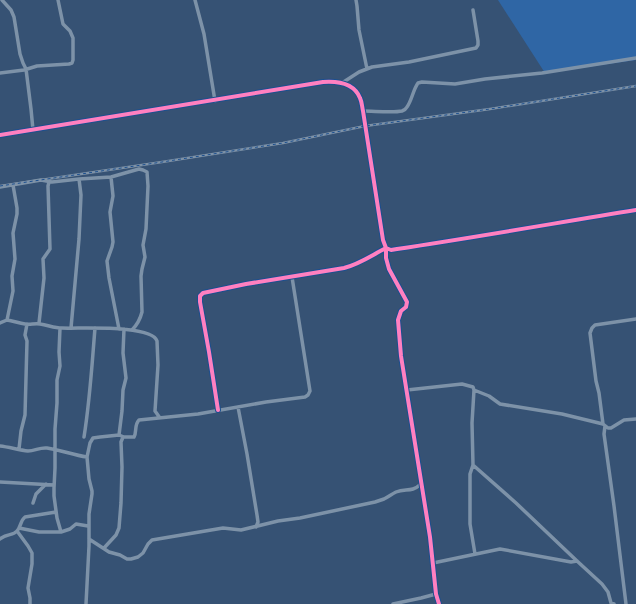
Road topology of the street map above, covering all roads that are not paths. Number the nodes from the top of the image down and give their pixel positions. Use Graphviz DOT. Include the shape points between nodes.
graph roads {
  1 [pos="2,0"];
  2 [pos="58,0"];
  3 [pos="195,0"];
  4 [pos="356,0"];
  5 [pos="473,10"];
  6 [pos="636,58"];
  7 [pos="26,69"];
  8 [pos="366,69"];
  9 [pos="0,73"];
  10 [pos="342,83"];
  11 [pos="215,101"];
  12 [pos="364,111"];
  13 [pos="33,130"];
  14 [pos="0,135"];
  15 [pos="111,177"];
  16 [pos="79,180"];
  17 [pos="49,182"];
  18 [pos="13,185"];
  19 [pos="0,187"];
  20 [pos="636,210"];
  21 [pos="386,248"];
  22 [pos="292,277"];
  23 [pos="636,319"];
  24 [pos="7,320"];
  25 [pos="0,323"];
  26 [pos="26,324"];
  27 [pos="39,324"];
  28 [pos="60,328"];
  29 [pos="71,328"];
  30 [pos="95,328"];
  31 [pos="119,329"];
  32 [pos="124,330"];
  33 [pos="132,330"];
  34 [pos="406,390"];
  35 [pos="474,390"];
  36 [pos="238,407"];
  37 [pos="218,410"];
  38 [pos="160,418"];
  39 [pos="636,419"];
  40 [pos="604,425"];
  41 [pos="121,436"];
  42 [pos="84,437"];
  43 [pos="0,446"];
  44 [pos="19,450"];
  45 [pos="56,450"];
  46 [pos="87,457"];
  47 [pos="473,465"];
  48 [pos="0,482"];
  49 [pos="46,484"];
  50 [pos="421,484"];
  51 [pos="54,485"];
  52 [pos="33,503"];
  53 [pos="56,512"];
  54 [pos="88,526"];
  55 [pos="256,527"];
  56 [pos="18,530"];
  57 [pos="61,532"];
  58 [pos="0,539"];
  59 [pos="89,539"];
  60 [pos="104,548"];
  61 [pos="475,554"];
  62 [pos="577,561"];
  63 [pos="433,563"];
  64 [pos="436,594"];
  65 [pos="30,604"];
  66 [pos="86,604"];
  67 [pos="393,604"];
  68 [pos="439,604"];
  69 [pos="614,604"];
  70 [pos="626,604"];
  1 -- 7 [label="street" via="14,17 22,63"];
  2 -- 7 [label="street" via="62,24 70,31 72,38 72,63"];
  3 -- 11 [label="street" via="204,34"];
  4 -- 8 [label="street"];
  5 -- 8 [label="street" via="478,41 476,48"];
  6 -- 12 [label="street" via="455,84 422,82 415,87 403,111"];
  7 -- 9 [label="street"];
  7 -- 13 [label="street"];
  8 -- 10 [label="street"];
  10 -- 11 [label="street" via="323,82"];
  10 -- 12 [label="street" via="357,92"];
  11 -- 13 [label="street"];
  12 -- 21 [label="street"];
  13 -- 14 [label="street"];
  15 -- 16 [label="street"];
  15 -- 31 [label="street" via="110,212 113,242 107,261"];
  15 -- 33 [label="street" via="139,169 146,171 148,176 147,220 143,245 145,257 141,276 142,312 137,326"];
  16 -- 17 [label="street"];
  16 -- 29 [label="street" via="79,239"];
  17 -- 18 [label="street" via="41,180"];
  17 -- 27 [label="street" via="50,249 43,259 44,278"];
  18 -- 19 [label="street"];
  18 -- 24 [label="street" via="17,214 13,233 13,291"];
  20 -- 21 [label="street" via="470,238 391,250"];
  21 -- 22 [label="street" via="352,266"];
  21 -- 34 [label="street" via="389,269 407,302 398,320"];
  22 -- 36 [label="street" via="309,393 305,397"];
  22 -- 37 [label="street" via="246,284 200,296"];
  23 -- 40 [label="street" via="595,325 590,333"];
  24 -- 25 [label="street"];
  24 -- 26 [label="street"];
  26 -- 27 [label="street"];
  26 -- 44 [label="street" via="25,415"];
  27 -- 28 [label="street"];
  28 -- 29 [label="street"];
  28 -- 45 [label="street"];
  29 -- 30 [label="street"];
  30 -- 31 [label="street"];
  30 -- 42 [label="street"];
  31 -- 32 [label="street"];
  32 -- 33 [label="street"];
  32 -- 41 [label="street" via="126,378 122,390"];
  33 -- 38 [label="street" via="156,338 158,365 155,407"];
  34 -- 35 [label="street" via="462,384 473,387"];
  34 -- 50 [label="street"];
  35 -- 40 [label="street" via="500,404 562,414"];
  35 -- 47 [label="street"];
  36 -- 37 [label="street"];
  36 -- 55 [label="street" via="258,519"];
  37 -- 38 [label="street"];
  38 -- 41 [label="street" via="139,420 134,438"];
  39 -- 40 [label="street" via="621,421 611,428"];
  40 -- 70 [label="street"];
  41 -- 46 [label="street" via="93,438"];
  41 -- 60 [label="street" via="120,524 116,535"];
  43 -- 44 [label="street"];
  44 -- 45 [label="street"];
  45 -- 46 [label="street"];
  45 -- 51 [label="street"];
  46 -- 54 [label="street" via="92,491"];
  47 -- 61 [label="street" via="470,474 470,524"];
  47 -- 62 [label="street"];
  48 -- 49 [label="street"];
  49 -- 51 [label="street"];
  49 -- 52 [label="street" via="36,494"];
  50 -- 55 [label="street" via="413,490 394,492 375,502"];
  50 -- 63 [label="street"];
  51 -- 53 [label="street"];
  53 -- 56 [label="street" via="25,517 21,520"];
  53 -- 57 [label="street"];
  54 -- 57 [label="street" via="76,524"];
  54 -- 59 [label="street"];
  55 -- 60 [label="street" via="241,530 223,528 152,540 143,553 131,559"];
  56 -- 57 [label="street"];
  56 -- 58 [label="street"];
  56 -- 65 [label="street" via="32,554 28,588"];
  59 -- 60 [label="street"];
  59 -- 66 [label="street"];
  61 -- 62 [label="street" via="500,549"];
  61 -- 63 [label="street"];
  62 -- 69 [label="street" via="602,584 611,603"];
  63 -- 64 [label="street"];
  64 -- 67 [label="street"];
  64 -- 68 [label="street"];
}
